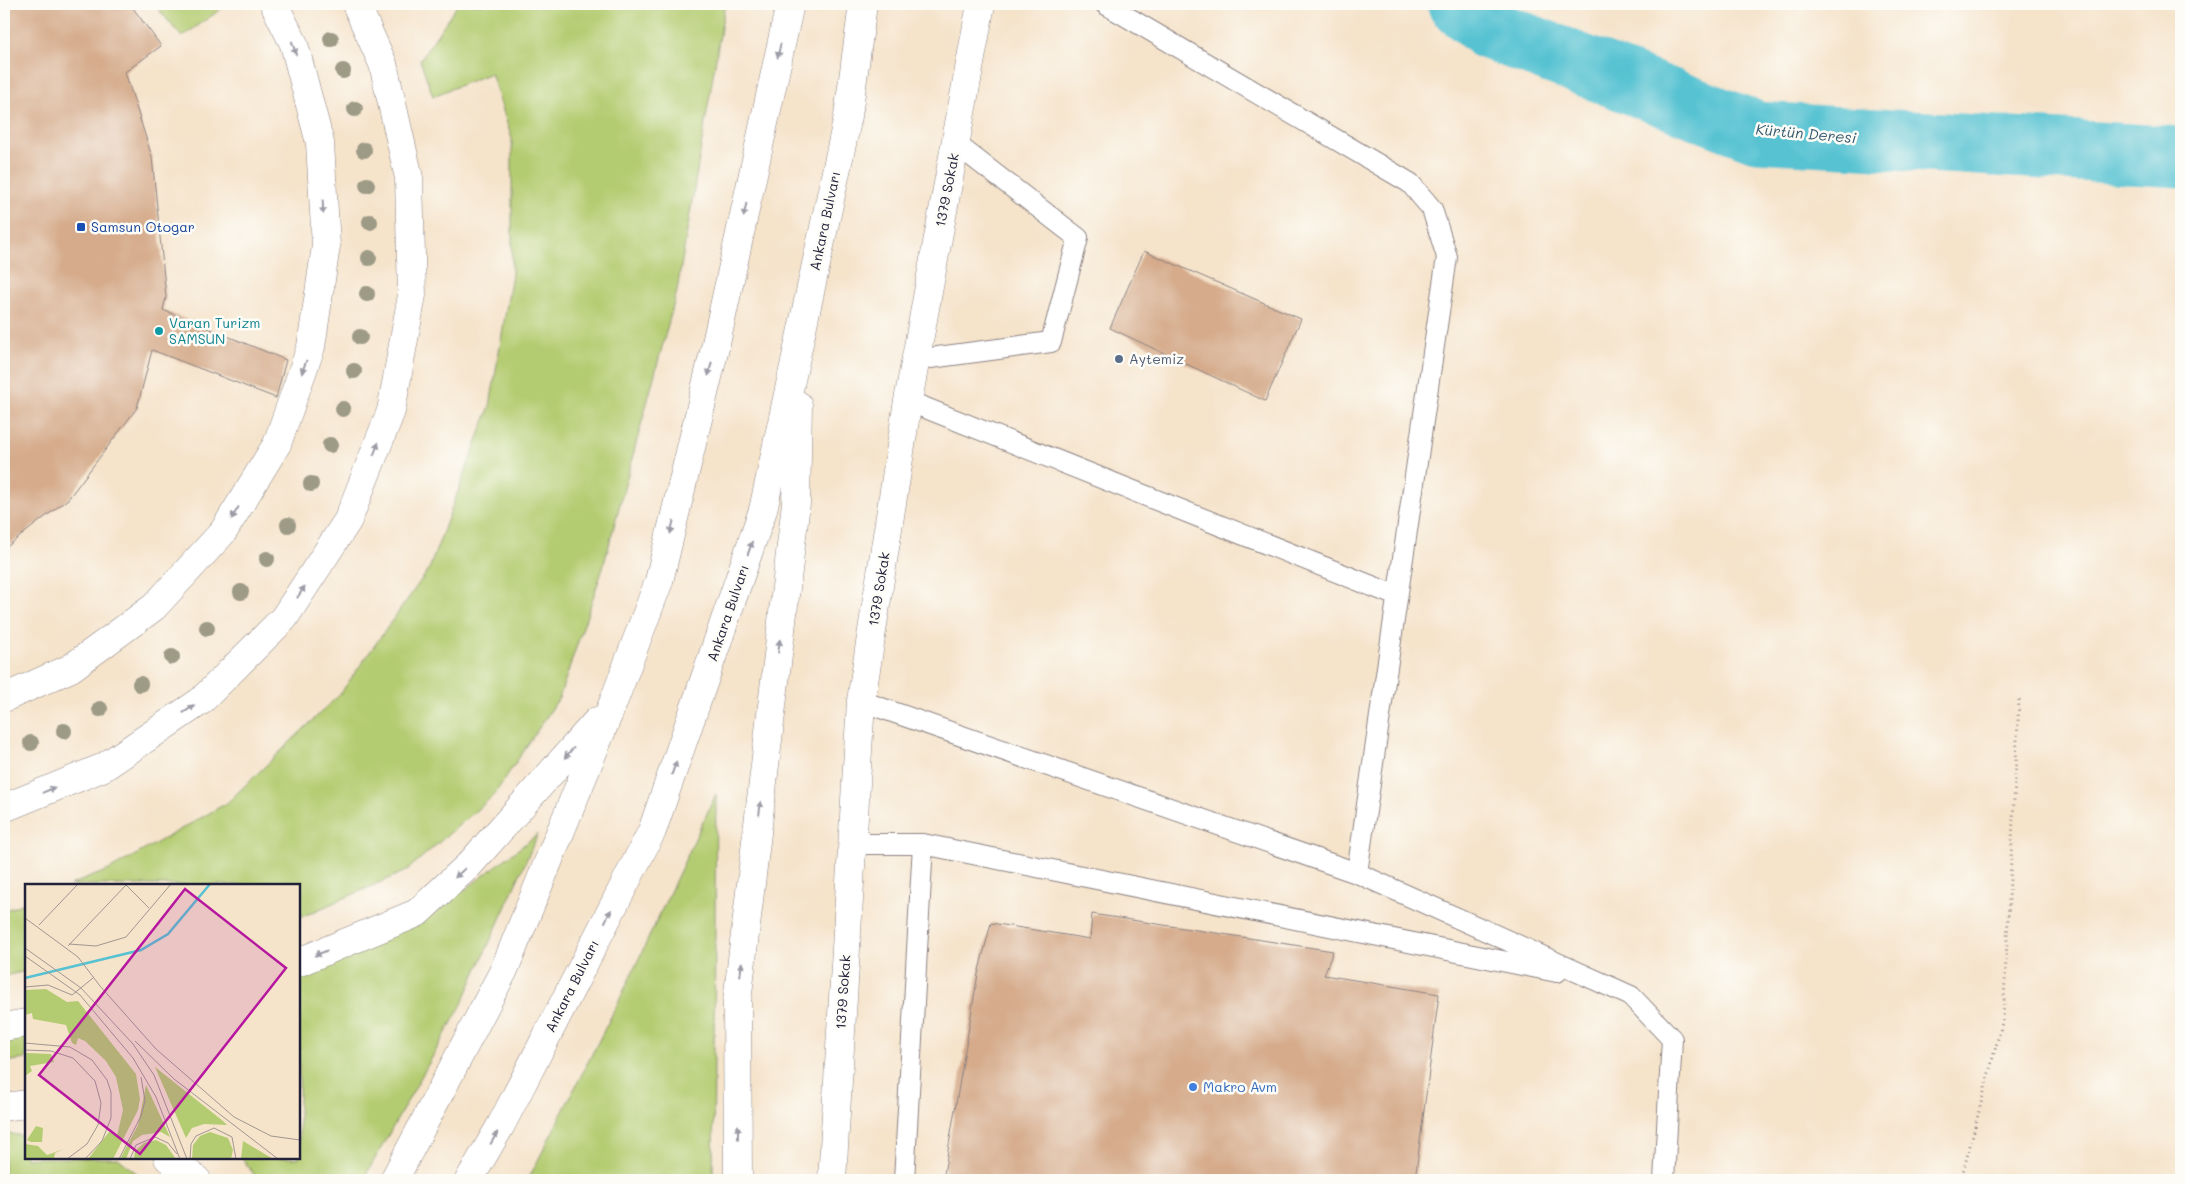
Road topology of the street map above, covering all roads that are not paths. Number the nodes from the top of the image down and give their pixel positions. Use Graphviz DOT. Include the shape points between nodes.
graph roads {
  1 [pos="274,4"];
  2 [pos="356,4"];
  3 [pos="790,4"];
  4 [pos="862,4"];
  5 [pos="981,4"];
  6 [pos="1104,4"];
  7 [pos="956,144"];
  8 [pos="800,339"];
  9 [pos="915,360"];
  10 [pos="908,401"];
  11 [pos="1397,596"];
  12 [pos="4,698"];
  13 [pos="861,701"];
  14 [pos="613,703"];
  15 [pos="4,808"];
  16 [pos="852,844"];
  17 [pos="923,844"];
  18 [pos="1357,873"];
  19 [pos="300,962"];
  20 [pos="1594,979"];
  21 [pos="25,1023"];
  22 [pos="4,1027"];
  23 [pos="25,1104"];
  24 [pos="4,1107"];
  25 [pos="169,1159"];
  26 [pos="197,1180"];
  27 [pos="394,1180"];
  28 [pos="469,1180"];
  29 [pos="738,1180"];
  30 [pos="832,1180"];
  31 [pos="904,1180"];
  32 [pos="1664,1180"];
  1 -- 12 [label="main road, one-way" via="294,44 320,143 326,246 311,347 277,444 223,532 154,607 70,668"];
  15 -- 2 [label="main road, one-way" via="104,767 201,701 284,618 348,520 390,411 412,296 409,178 383,64"];
  3 -- 14 [label="main road, one-way" via="715,348 661,572"];
  4 -- 8 [label="main road, Ankara Bulvarı" via="848,116"];
  5 -- 7 [label="main road, 1379 Sokak"];
  6 -- 11 [label="lane" via="1410,183 1432,209 1447,257"];
  7 -- 9 [label="main road, 1379 Sokak"];
  7 -- 9 [label="lane" via="1078,238 1051,342"];
  28 -- 8 [label="main road, Ankara Bulvarı, one-way" via="501,1125 652,831 763,510"];
  29 -- 8 [label="main road, one-way" via="737,1002 796,503"];
  9 -- 10 [label="main road, 1379 Sokak"];
  10 -- 11 [label="lane"];
  10 -- 13 [label="main road, 1379 Sokak"];
  11 -- 18 [label="lane"];
  13 -- 16 [label="main road, 1379 Sokak"];
  13 -- 18 [label="lane"];
  14 -- 19 [label="main road, one-way" via="470,864 417,913"];
  14 -- 27 [label="main road" via="504,970"];
  16 -- 17 [label="lane"];
  16 -- 30 [label="main road, 1379 Sokak"];
  17 -- 20 [label="lane"];
  17 -- 31 [label="lane"];
  18 -- 20 [label="lane"];
  20 -- 32 [label="lane" via="1631,996 1672,1039"];
  21 -- 22 [label="main road"];
  23 -- 24 [label="main road"];
  25 -- 26 [label="main road"];
}
